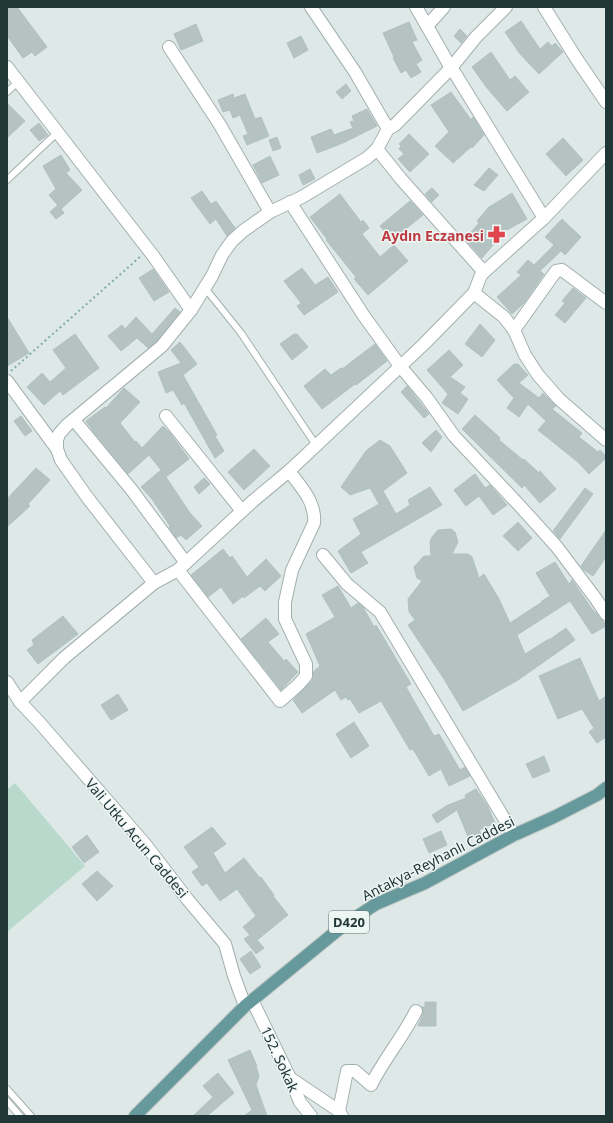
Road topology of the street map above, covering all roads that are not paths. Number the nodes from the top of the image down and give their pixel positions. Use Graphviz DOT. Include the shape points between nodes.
graph roads {
  1 [pos="311,7"];
  2 [pos="416,7"];
  3 [pos="444,7"];
  4 [pos="506,7"];
  5 [pos="544,7"];
  6 [pos="427,26"];
  7 [pos="169,48"];
  8 [pos="7,67"];
  9 [pos="451,68"];
  10 [pos="18,82"];
  11 [pos="7,92"];
  12 [pos="606,102"];
  13 [pos="388,129"];
  14 [pos="58,132"];
  15 [pos="378,149"];
  16 [pos="606,153"];
  17 [pos="7,180"];
  18 [pos="290,202"];
  19 [pos="270,212"];
  20 [pos="544,218"];
  21 [pos="484,272"];
  22 [pos="204,288"];
  23 [pos="474,293"];
  24 [pos="606,303"];
  25 [pos="191,310"];
  26 [pos="514,330"];
  27 [pos="400,366"];
  28 [pos="7,381"];
  29 [pos="166,416"];
  30 [pos="74,420"];
  31 [pos="606,440"];
  32 [pos="316,445"];
  33 [pos="56,449"];
  34 [pos="289,472"];
  35 [pos="242,511"];
  36 [pos="323,555"];
  37 [pos="182,566"];
  38 [pos="154,583"];
  39 [pos="606,614"];
  40 [pos="7,682"];
  41 [pos="20,702"];
  42 [pos="606,788"];
  43 [pos="514,835"];
  44 [pos="249,1003"];
  45 [pos="416,1011"];
  46 [pos="290,1078"];
  47 [pos="7,1089"];
  48 [pos="7,1101"];
  49 [pos="340,1114"];
  50 [pos="20,1116"];
  51 [pos="31,1116"];
  52 [pos="135,1116"];
  53 [pos="311,1116"];
  1 -- 13 [label="street"];
  2 -- 6 [label="street"];
  3 -- 6 [label="street"];
  4 -- 9 [label="street" via="476,37"];
  5 -- 12 [label="street"];
  6 -- 9 [label="street"];
  7 -- 19 [label="street" via="220,125"];
  8 -- 10 [label="street"];
  9 -- 13 [label="street"];
  9 -- 20 [label="street"];
  10 -- 11 [label="lane"];
  10 -- 14 [label="street"];
  13 -- 15 [label="street"];
  14 -- 17 [label="lane"];
  14 -- 25 [label="street" via="149,250"];
  15 -- 18 [label="street" via="337,177"];
  15 -- 21 [label="street" via="401,179"];
  16 -- 20 [label="street"];
  18 -- 19 [label="street"];
  18 -- 27 [label="street" via="364,316"];
  19 -- 22 [label="street" via="232,241"];
  20 -- 21 [label="street"];
  21 -- 23 [label="street"];
  22 -- 25 [label="street"];
  22 -- 32 [label="lane" via="241,333"];
  23 -- 26 [label="street" via="504,317"];
  23 -- 27 [label="street"];
  24 -- 26 [label="street" via="562,270 556,271"];
  25 -- 30 [label="street" via="162,346"];
  26 -- 31 [label="street" via="525,355 538,375 559,399"];
  27 -- 32 [label="street"];
  27 -- 39 [label="street" via="454,436 556,547"];
  28 -- 33 [label="street"];
  29 -- 35 [label="street"];
  30 -- 33 [label="street" via="59,434"];
  30 -- 37 [label="street" via="130,489"];
  32 -- 34 [label="street"];
  33 -- 38 [label="street" via="87,497"];
  34 -- 35 [label="street"];
  34 -- 37 [label="street" via="309,496 315,515 314,523 292,570 285,602 285,619 306,664 306,676 280,702"];
  35 -- 37 [label="street"];
  36 -- 43 [label="street" via="347,584 380,612"];
  37 -- 38 [label="street"];
  38 -- 41 [label="street" via="64,658"];
  40 -- 41 [label="street, Vali Utku Acun Caddesi"];
  41 -- 44 [label="street, Vali Utku Acun Caddesi" via="145,844 225,944 234,976"];
  42 -- 43 [label="main road, Antakya-Reyhanlı Caddesi / D420" via="554,817"];
  43 -- 44 [label="main road, Antakya-Reyhanlı Caddesi / D420" via="425,883 376,904 344,925"];
  44 -- 46 [label="street, 152. Sokak"];
  44 -- 52 [label="main road, Antakya-Reyhanlı Caddesi / D420"];
  45 -- 49 [label="street" via="379,1067 371,1085 355,1072 347,1071"];
  46 -- 49 [label="street"];
  46 -- 53 [label="street, 152. Sokak" via="300,1102"];
  47 -- 51 [label="lane"];
  48 -- 50 [label="lane"];
}
